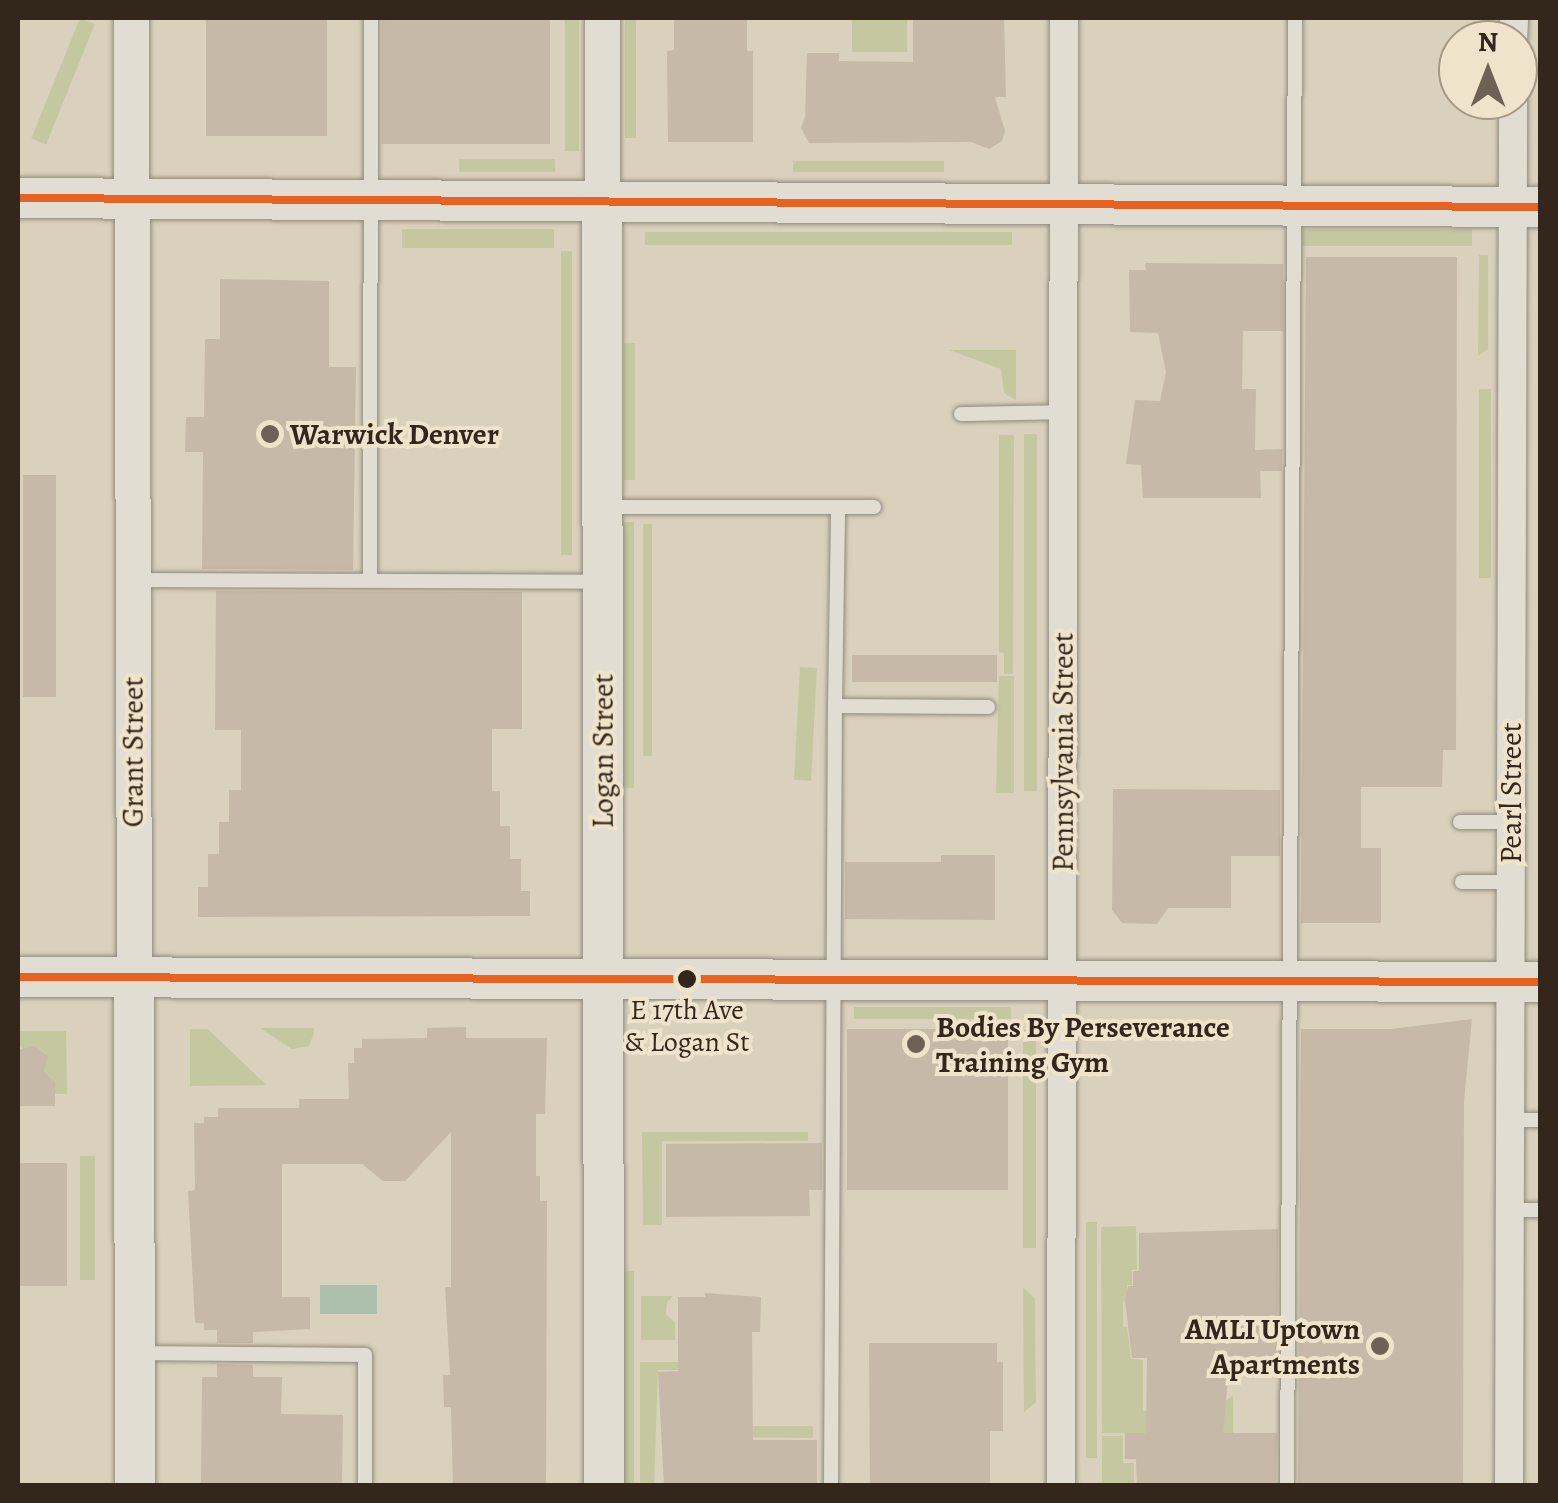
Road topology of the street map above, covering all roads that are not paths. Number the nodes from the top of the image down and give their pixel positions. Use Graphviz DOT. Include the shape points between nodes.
graph roads {
  1 [pos="132,18"];
  2 [pos="371,18"];
  3 [pos="602,18"];
  4 [pos="1064,18"];
  5 [pos="1295,18"];
  6 [pos="1516,120"];
  7 [pos="18,198"];
  8 [pos="132,199"];
  9 [pos="371,200"];
  10 [pos="602,201"];
  11 [pos="1064,204"];
  12 [pos="1294,205"];
  13 [pos="1527,206"];
  14 [pos="1063,412"];
  15 [pos="960,414"];
  16 [pos="602,507"];
  17 [pos="838,507"];
  18 [pos="874,507"];
  19 [pos="132,580"];
  20 [pos="370,580"];
  21 [pos="602,582"];
  22 [pos="834,706"];
  23 [pos="988,707"];
  24 [pos="1460,822"];
  25 [pos="1510,822"];
  26 [pos="1462,882"];
  27 [pos="1510,882"];
  28 [pos="18,977"];
  29 [pos="134,978"];
  30 [pos="603,979"];
  31 [pos="834,980"];
  32 [pos="1062,980"];
  33 [pos="1290,981"];
  34 [pos="1525,982"];
  35 [pos="1510,1120"];
  36 [pos="1540,1120"];
  37 [pos="1510,1210"];
  38 [pos="1540,1210"];
  39 [pos="134,1353"];
  40 [pos="134,1486"];
  41 [pos="365,1486"];
  42 [pos="604,1486"];
  43 [pos="832,1486"];
  44 [pos="1061,1486"];
  45 [pos="1288,1486"];
  46 [pos="1508,1486"];
  1 -- 8 [label="street, Grant Street"];
  2 -- 9 [label="lane"];
  3 -- 10 [label="street, Logan Street"];
  4 -- 11 [label="street, Pennsylvania Street"];
  5 -- 12 [label="lane"];
  6 -- 13 [label="street, Pearl Street"];
  7 -- 8 [label="main road"];
  8 -- 9 [label="main road"];
  8 -- 19 [label="street, Grant Street"];
  9 -- 10 [label="main road"];
  9 -- 20 [label="lane"];
  10 -- 11 [label="main road"];
  10 -- 16 [label="main road, Logan Street"];
  11 -- 12 [label="main road"];
  11 -- 14 [label="street, Pennsylvania Street"];
  12 -- 13 [label="main road"];
  12 -- 33 [label="lane"];
  13 -- 25 [label="street, Pearl Street"];
  14 -- 15 [label="lane"];
  14 -- 32 [label="street, Pennsylvania Street"];
  16 -- 17 [label="lane"];
  16 -- 21 [label="main road, Logan Street"];
  17 -- 18 [label="lane"];
  17 -- 22 [label="lane"];
  19 -- 20 [label="lane"];
  19 -- 29 [label="street, Grant Street"];
  20 -- 21 [label="lane"];
  21 -- 30 [label="main road, Logan Street"];
  22 -- 23 [label="lane"];
  22 -- 31 [label="lane"];
  24 -- 25 [label="lane"];
  25 -- 27 [label="street, Pearl Street"];
  26 -- 27 [label="lane"];
  27 -- 34 [label="street, Pearl Street"];
  28 -- 29 [label="main road"];
  29 -- 30 [label="main road"];
  29 -- 39 [label="main road, Grant Street"];
  30 -- 31 [label="main road"];
  30 -- 42 [label="main road, Logan Street"];
  31 -- 32 [label="main road"];
  31 -- 43 [label="lane"];
  32 -- 33 [label="main road"];
  32 -- 44 [label="street, Pennsylvania Street"];
  33 -- 34 [label="main road"];
  33 -- 45 [label="lane"];
  34 -- 35 [label="street, Pearl Street"];
  35 -- 36 [label="lane"];
  35 -- 37 [label="street, Pearl Street"];
  37 -- 38 [label="lane"];
  37 -- 46 [label="street, Pearl Street"];
  39 -- 40 [label="main road, Grant Street"];
  39 -- 41 [label="lane" via="364,1355"];
}
